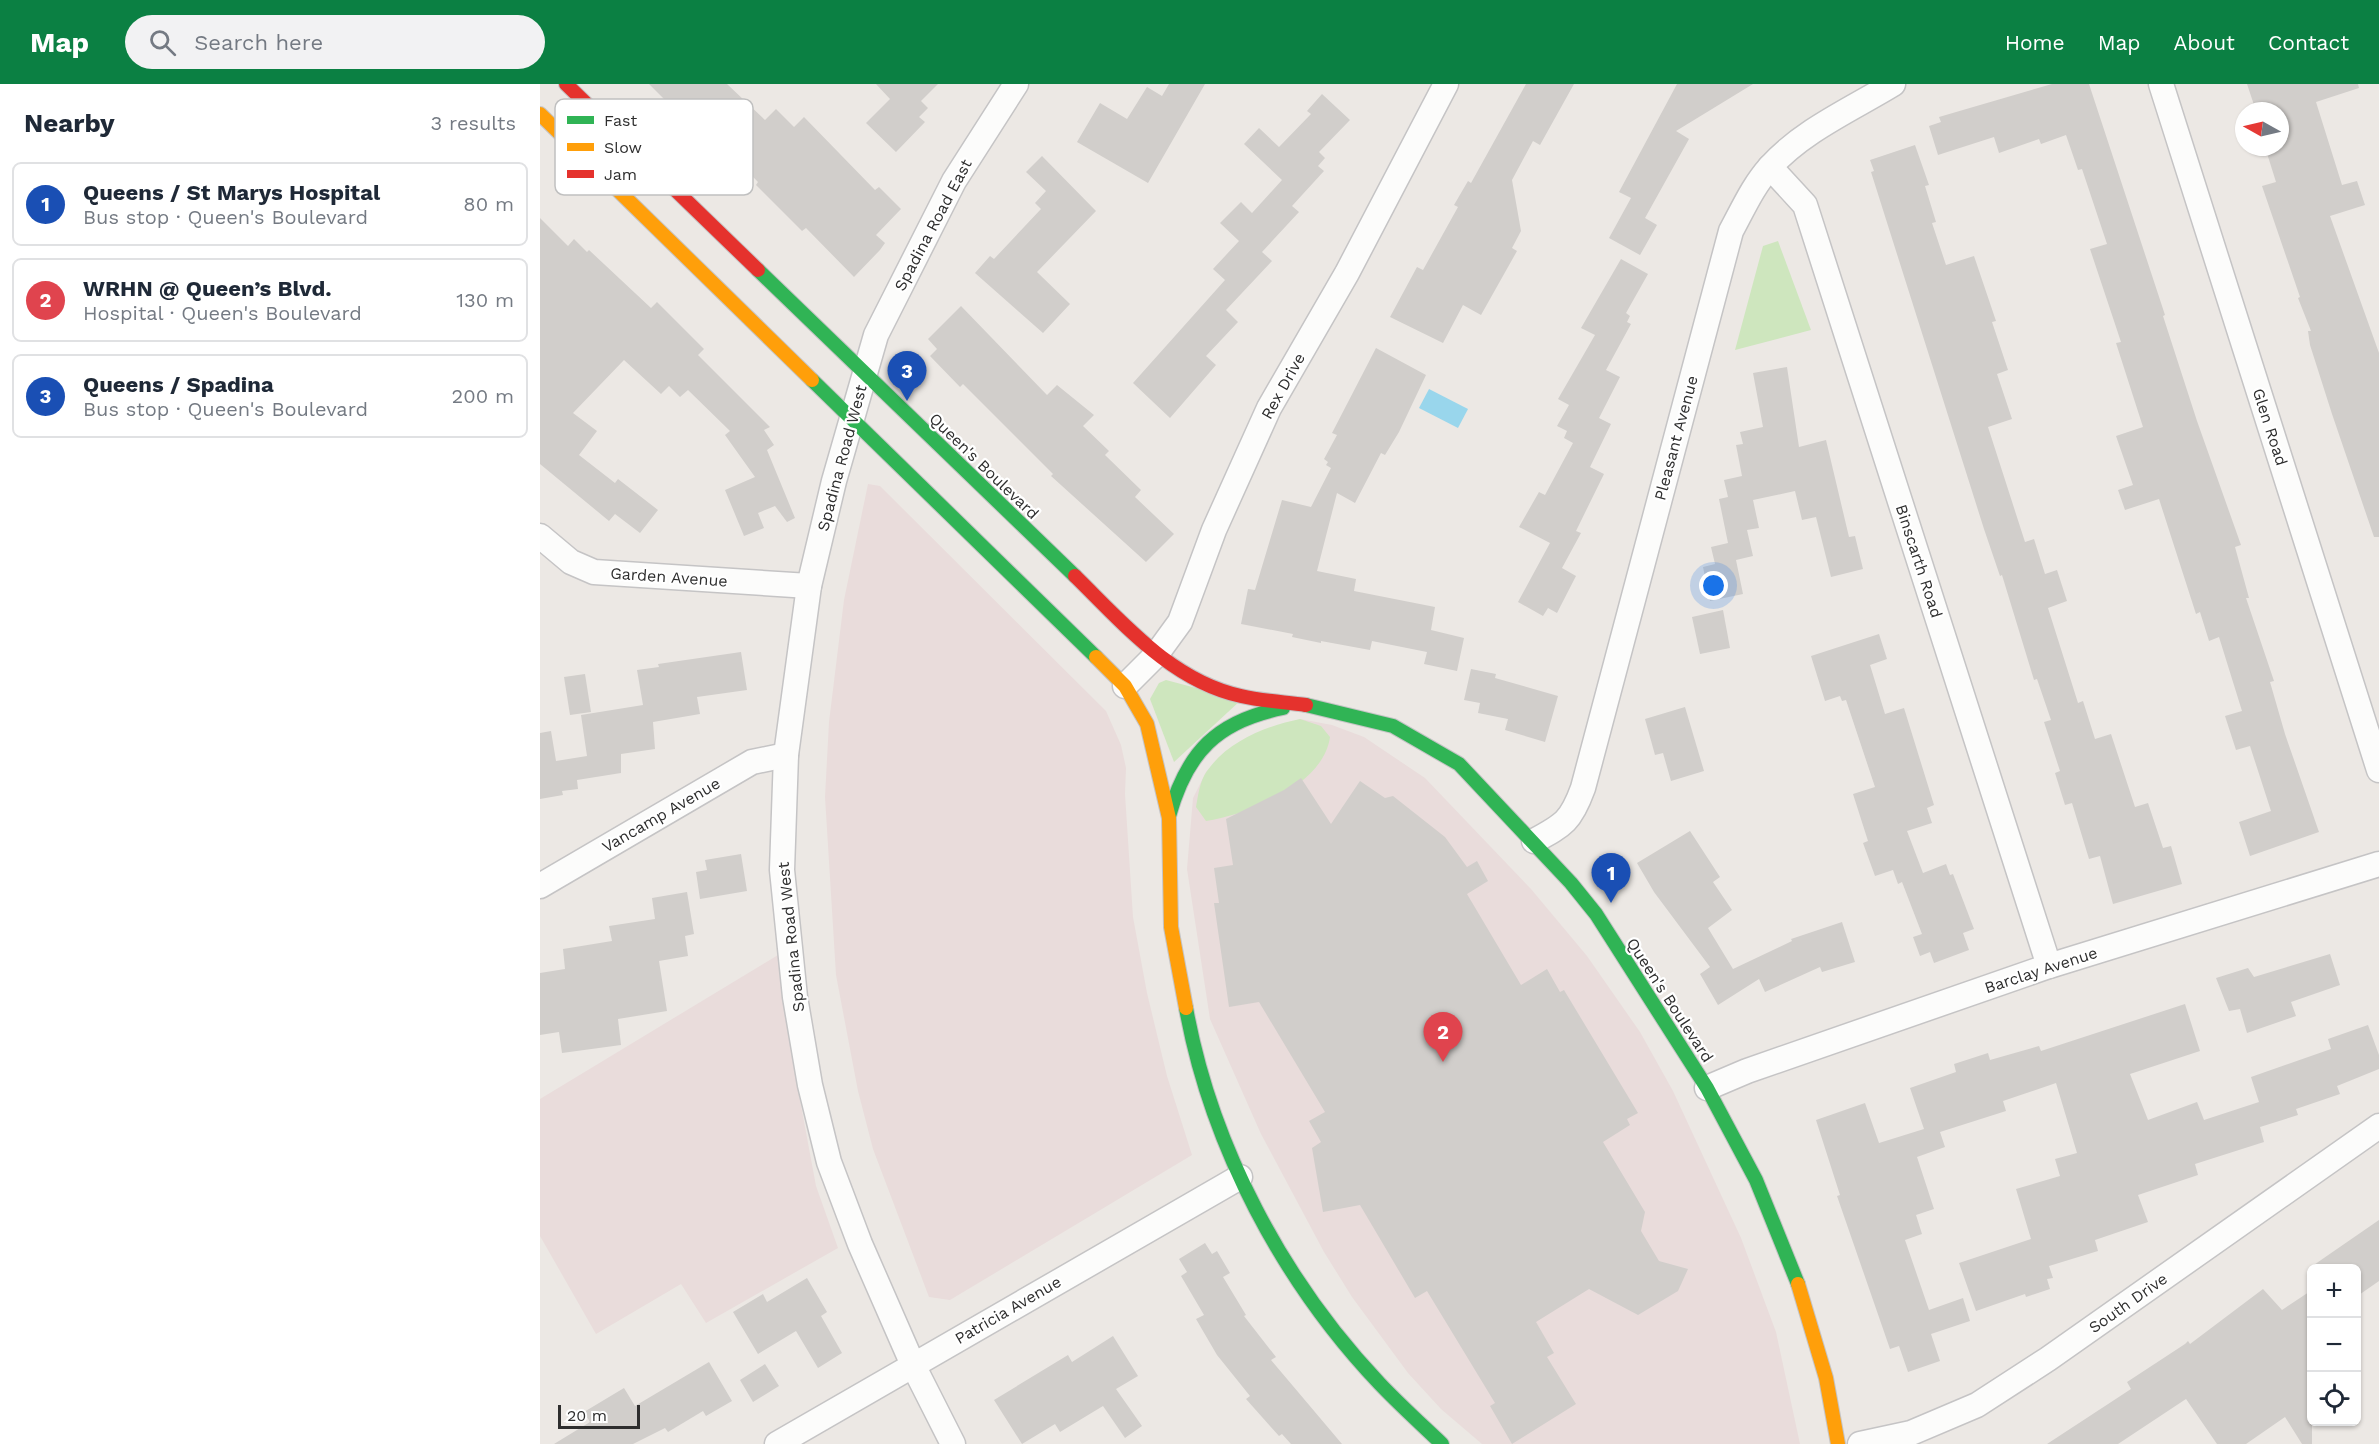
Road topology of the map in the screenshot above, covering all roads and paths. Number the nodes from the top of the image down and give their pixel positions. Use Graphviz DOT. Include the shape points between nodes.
graph roads {
  1 [pos="566,84"];
  2 [pos="1017,84"];
  3 [pos="1446,84"];
  4 [pos="1893,84"];
  5 [pos="2161,84"];
  6 [pos="581,99"];
  7 [pos="540,114"];
  8 [pos="555,129"];
  9 [pos="1770,167"];
  10 [pos="623,195"];
  11 [pos="680,195"];
  12 [pos="864,374"];
  13 [pos="852,417"];
  14 [pos="540,536"];
  15 [pos="809,586"];
  16 [pos="1156,655"];
  17 [pos="1125,686"];
  18 [pos="1312,706"];
  19 [pos="786,755"];
  20 [pos="2379,770"];
  21 [pos="1169,818"];
  22 [pos="1534,841"];
  23 [pos="2379,864"];
  24 [pos="540,886"];
  25 [pos="2049,966"];
  26 [pos="1707,1088"];
  27 [pos="2379,1126"];
  28 [pos="1240,1177"];
  29 [pos="913,1365"];
  30 [pos="777,1444"];
  31 [pos="953,1444"];
  32 [pos="1442,1444"];
  33 [pos="1838,1444"];
  34 [pos="1860,1444"];
  1 -- 6 [label="street, Queen's Boulevard"];
  2 -- 12 [label="street, Spadina Road East" via="954,181 876,335"];
  3 -- 16 [label="street, Rex Drive" via="1347,273 1269,408 1214,530 1180,622"];
  4 -- 9 [label="street, Pleasant Avenue" via="1796,143"];
  5 -- 20 [label="street, Glen Road"];
  7 -- 8 [label="street, Queen's Boulevard"];
  9 -- 22 [label="street, Pleasant Avenue" via="1731,231 1575,813 1564,825"];
  9 -- 25 [label="street, Binscarth Road" via="1805,206"];
  10 -- 13 [label="street, Queen's Boulevard"];
  11 -- 12 [label="street, Queen's Boulevard"];
  12 -- 13 [label="street, Spadina Road West"];
  12 -- 16 [label="street, Queen's Boulevard"];
  13 -- 15 [label="street, Spadina Road West"];
  13 -- 17 [label="street, Queen's Boulevard"];
  14 -- 15 [label="street, Garden Avenue" via="571,562 594,572"];
  15 -- 19 [label="street, Spadina Road West"];
  16 -- 17 [label="street, Rex Drive"];
  16 -- 18 [label="street, Queen's Boulevard" via="1195,678 1240,696"];
  17 -- 21 [label="street, Queen's Boulevard" via="1147,724"];
  18 -- 21 [label="street, Queen's Boulevard" via="1280,708 1243,717 1214,734 1189,761 1173,797"];
  18 -- 22 [label="street, Queen's Boulevard" via="1393,726 1459,764"];
  19 -- 24 [label="street, Vancamp Avenue" via="752,762"];
  19 -- 29 [label="street, Spadina Road West" via="782,870 795,998 810,1085 829,1162"];
  21 -- 28 [label="street, Queen's Boulevard" via="1171,927 1190,1032 1212,1109"];
  22 -- 26 [label="street, Queen's Boulevard" via="1596,914"];
  23 -- 25 [label="street, Barclay Avenue"];
  25 -- 26 [label="street, Barclay Avenue"];
  26 -- 33 [label="street, Queen's Boulevard" via="1756,1180 1798,1285 1826,1377"];
  27 -- 34 [label="street, South Drive" via="1977,1405 1911,1433"];
  28 -- 29 [label="street, Patricia Avenue"];
  28 -- 32 [label="street, Queen's Boulevard" via="1269,1233 1321,1312 1379,1383"];
  29 -- 30 [label="street, Patricia Avenue"];
  29 -- 31 [label="street, Spadina Road West"];
}
